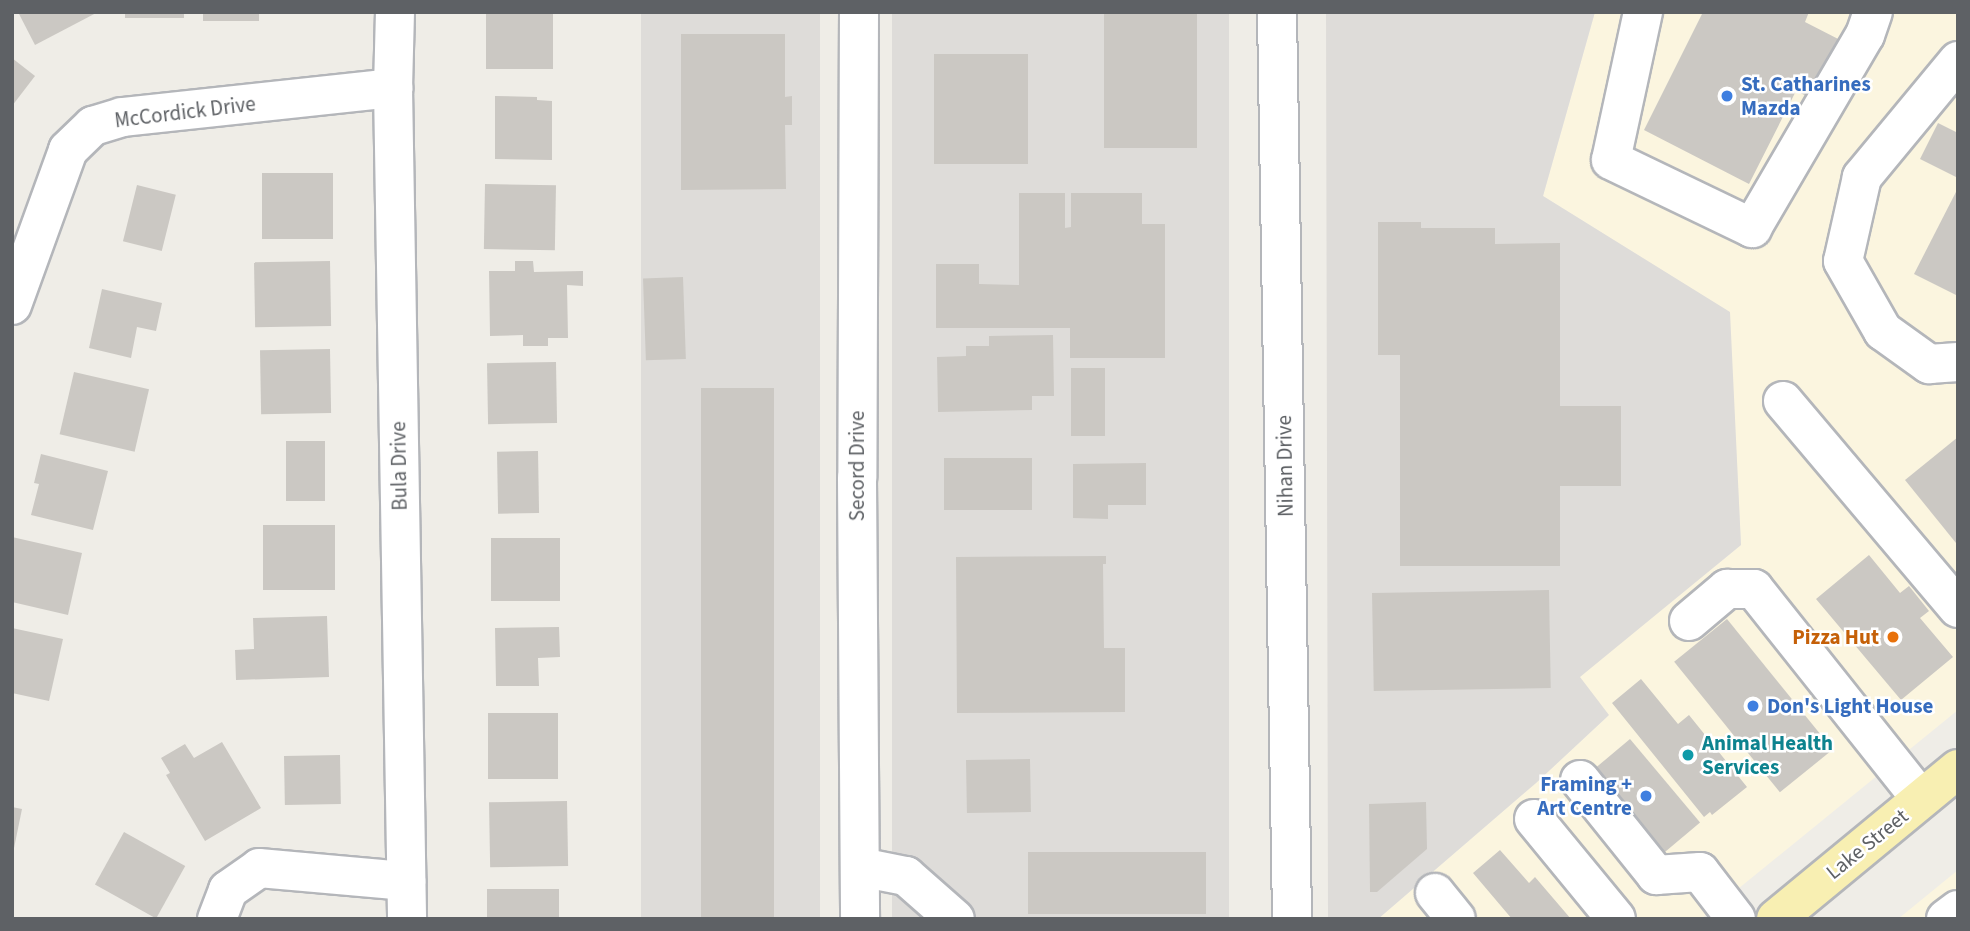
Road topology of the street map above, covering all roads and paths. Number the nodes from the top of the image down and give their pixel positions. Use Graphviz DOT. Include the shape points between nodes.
graph roads {
  1 [pos="395,12"];
  2 [pos="859,12"];
  3 [pos="1277,12"];
  4 [pos="1643,12"];
  5 [pos="1873,12"];
  6 [pos="1958,61"];
  7 [pos="393,88"];
  8 [pos="12,305"];
  9 [pos="1958,362"];
  10 [pos="1783,401"];
  11 [pos="1958,608"];
  12 [pos="1689,621"];
  13 [pos="1958,769"];
  14 [pos="1580,780"];
  15 [pos="1921,799"];
  16 [pos="1534,819"];
  17 [pos="860,867"];
  18 [pos="406,881"];
  19 [pos="1958,910"];
  20 [pos="1795,914"];
  21 [pos="217,919"];
  22 [pos="407,919"];
  23 [pos="860,919"];
  24 [pos="956,919"];
  25 [pos="1292,919"];
  26 [pos="1616,919"];
  27 [pos="1736,919"];
  28 [pos="1946,919"];
  1 -- 7 [label="street, Bula Drive"];
  2 -- 17 [label="street, Secord Drive" via="856,478"];
  3 -- 25 [label="street, Nihan Drive"];
  4 -- 5 [label="street" via="1611,159 1752,228 1865,36"];
  6 -- 9 [label="street" via="1861,177 1843,261 1883,331 1929,364"];
  7 -- 8 [label="street, McCordick Drive" via="122,117 93,126 68,150"];
  7 -- 18 [label="street, Bula Drive"];
  10 -- 11 [label="street"];
  12 -- 15 [label="street" via="1727,590 1754,589"];
  13 -- 15 [label="main road, Lake Street"];
  14 -- 27 [label="street" via="1656,875 1700,872"];
  15 -- 20 [label="main road, Lake Street"];
  16 -- 26 [label="street"];
  17 -- 23 [label="street, Secord Drive"];
  17 -- 24 [label="street" via="906,876"];
  18 -- 21 [label="street" via="260,868 228,890"];
  18 -- 22 [label="street, Bula Drive"];
  19 -- 28 [label="street"];
}
